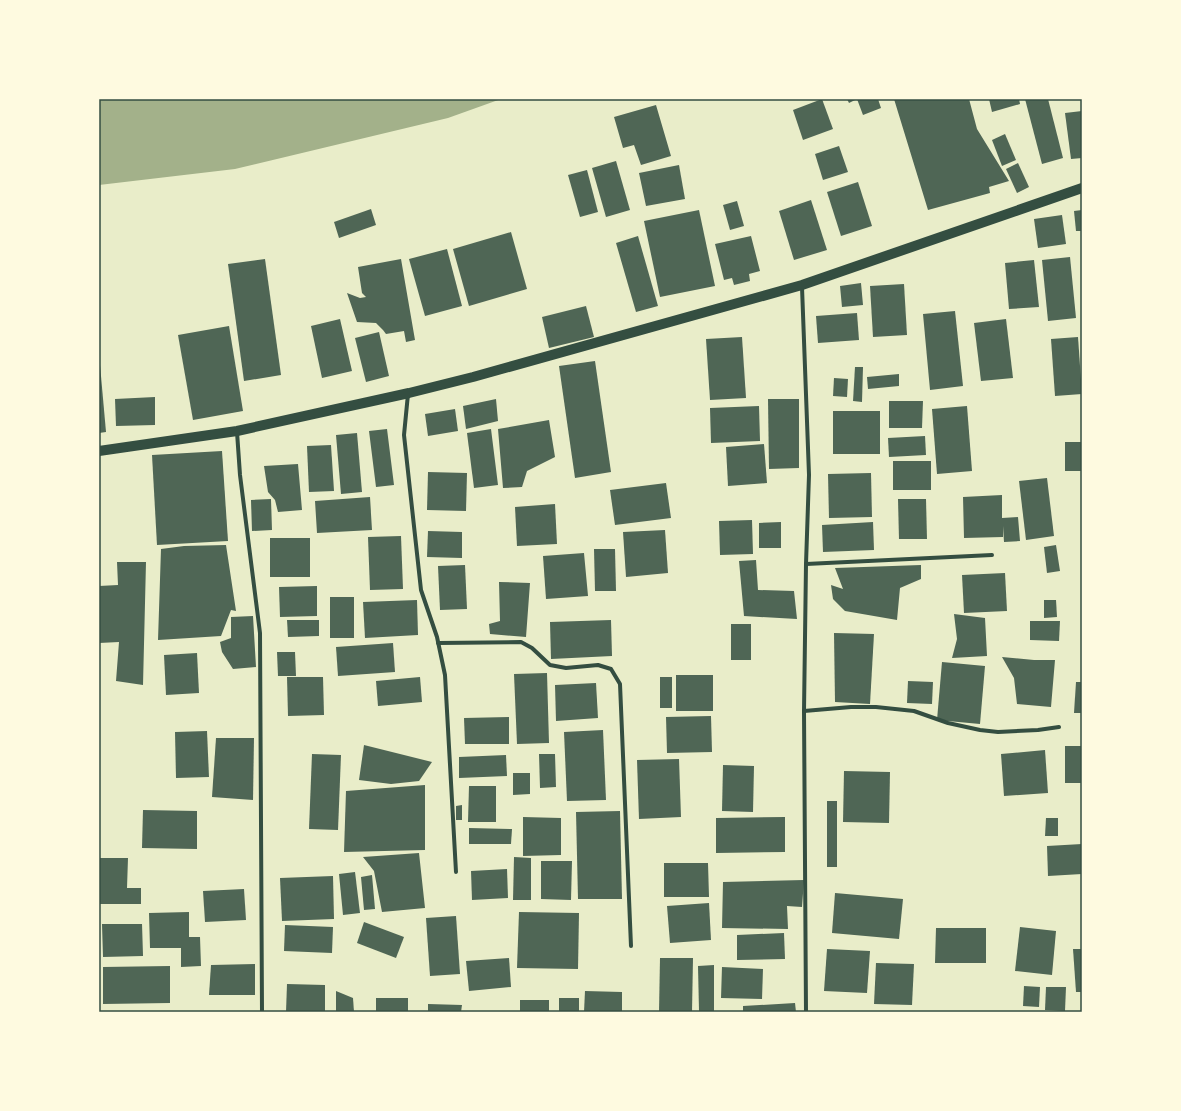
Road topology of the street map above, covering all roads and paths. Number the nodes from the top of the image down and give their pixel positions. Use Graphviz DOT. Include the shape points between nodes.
graph roads {
  1 [pos="1082,188"];
  2 [pos="802,285"];
  3 [pos="409,393"];
  4 [pos="237,431"];
  5 [pos="99,451"];
  6 [pos="992,555"];
  7 [pos="806,564"];
  8 [pos="438,644"];
  9 [pos="804,711"];
  10 [pos="1059,727"];
  11 [pos="456,872"];
  12 [pos="631,946"];
  13 [pos="262,1012"];
  14 [pos="806,1012"];
  1 -- 2 [label="main road"];
  2 -- 3 [label="main road"];
  2 -- 7 [label="street" via="809,475"];
  3 -- 4 [label="main road"];
  3 -- 8 [label="street" via="404,435 421,590"];
  4 -- 5 [label="main road"];
  4 -- 13 [label="street" via="260,633"];
  6 -- 7 [label="street"];
  7 -- 9 [label="street"];
  8 -- 11 [label="street" via="446,675"];
  8 -- 12 [label="street" via="521,642 550,664 566,668 598,665 611,669 620,684"];
  9 -- 10 [label="street" via="851,707 914,711 948,723 998,732"];
  9 -- 14 [label="street"];
}
